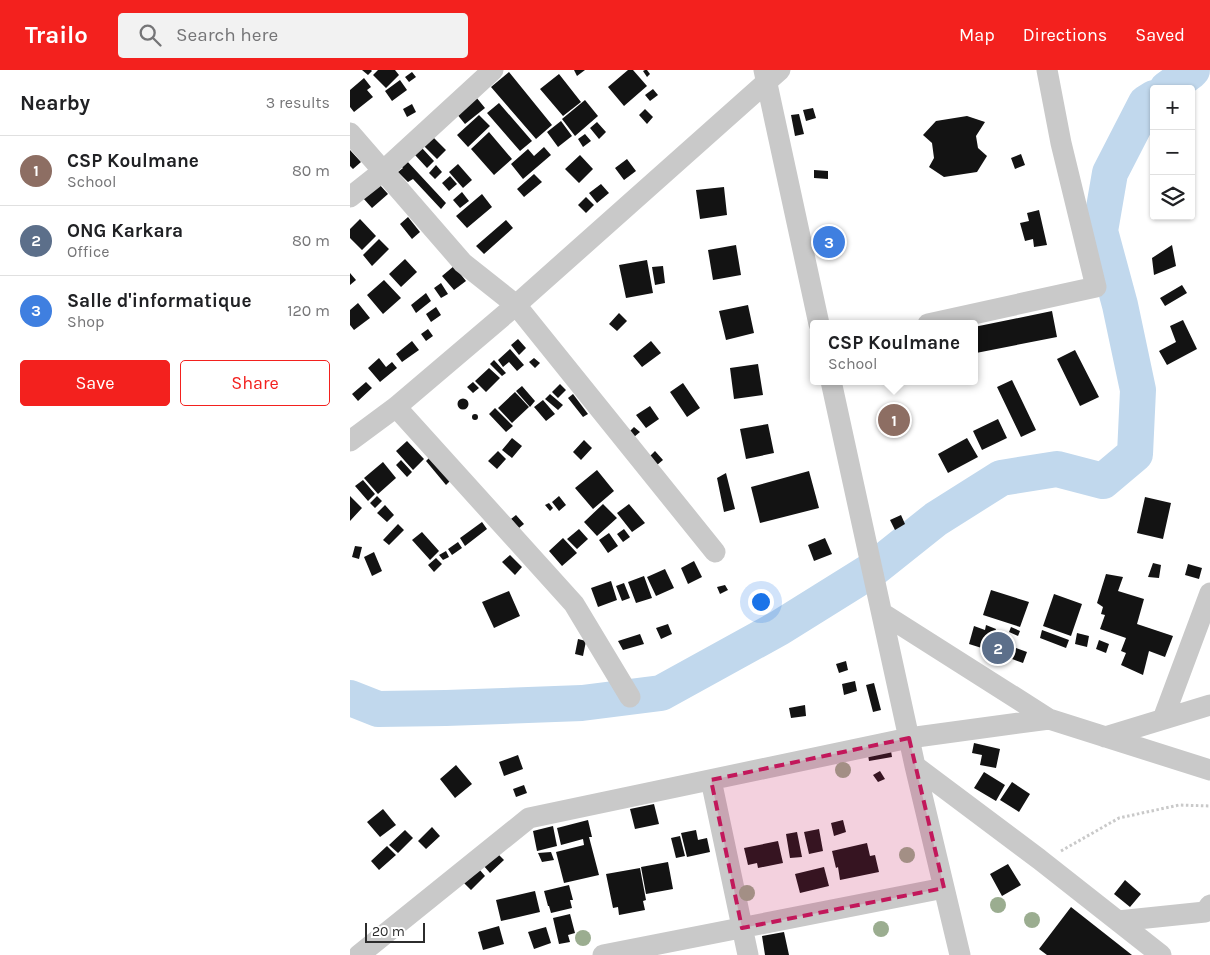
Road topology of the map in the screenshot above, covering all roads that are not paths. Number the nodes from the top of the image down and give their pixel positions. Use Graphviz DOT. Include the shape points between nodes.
graph roads {
  1 [pos="492,70"];
  2 [pos="1047,70"];
  3 [pos="770,74"];
  4 [pos="350,133"];
  5 [pos="383,171"];
  6 [pos="350,198"];
  7 [pos="516,305"];
  8 [pos="818,320"];
  9 [pos="946,320"];
  10 [pos="832,385"];
  11 [pos="396,407"];
  12 [pos="350,441"];
  13 [pos="715,552"];
  14 [pos="1210,593"];
  15 [pos="882,613"];
  16 [pos="630,697"];
  17 [pos="1210,706"];
  18 [pos="1049,719"];
  19 [pos="1164,719"];
  20 [pos="1105,737"];
  21 [pos="909,738"];
  22 [pos="915,766"];
  23 [pos="1210,770"];
  24 [pos="711,780"];
  25 [pos="944,888"];
  26 [pos="1210,905"];
  27 [pos="1118,921"];
  28 [pos="742,928"];
  29 [pos="359,955"];
  30 [pos="604,955"];
  31 [pos="748,955"];
  32 [pos="960,955"];
  33 [pos="1161,955"];
  1 -- 5 [label="street"];
  2 -- 9 [label="street" via="1096,287"];
  3 -- 7 [label="street"];
  3 -- 8 [label="street"];
  4 -- 5 [label="street"];
  5 -- 6 [label="street"];
  5 -- 7 [label="street" via="462,263"];
  7 -- 11 [label="street"];
  7 -- 13 [label="street"];
  10 -- 15 [label="street"];
  11 -- 12 [label="street"];
  11 -- 16 [label="street" via="574,604"];
  14 -- 19 [label="street"];
  15 -- 18 [label="street"];
  15 -- 21 [label="street"];
  17 -- 19 [label="street"];
  18 -- 20 [label="street"];
  18 -- 21 [label="street"];
  19 -- 20 [label="street"];
  20 -- 23 [label="street"];
  21 -- 22 [label="street"];
  21 -- 24 [label="street"];
  22 -- 25 [label="street"];
  22 -- 27 [label="street"];
  24 -- 28 [label="street"];
  24 -- 29 [label="street" via="529,818"];
  25 -- 28 [label="street"];
  25 -- 32 [label="street"];
  26 -- 27 [label="street" via="1205,912"];
  27 -- 33 [label="street"];
  28 -- 30 [label="street"];
  28 -- 31 [label="street"];
}
